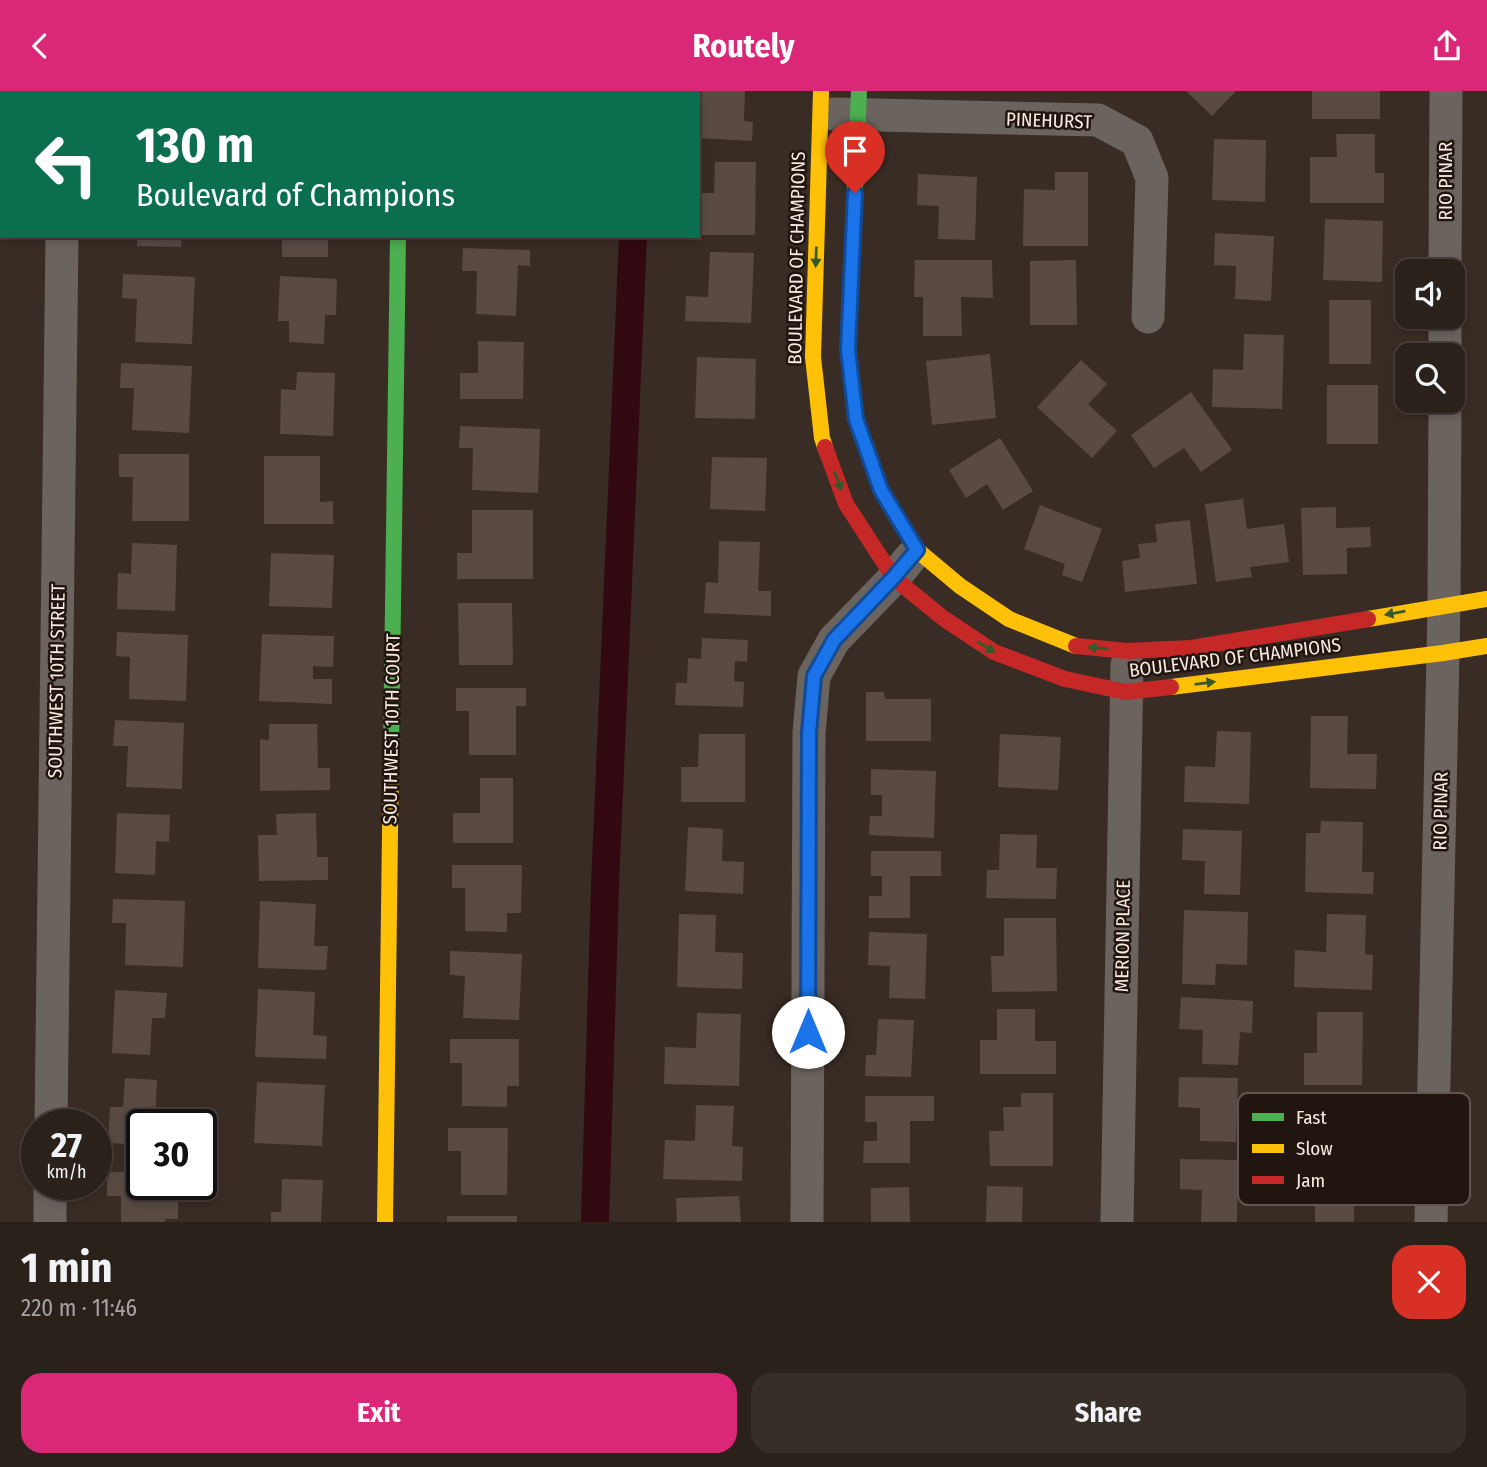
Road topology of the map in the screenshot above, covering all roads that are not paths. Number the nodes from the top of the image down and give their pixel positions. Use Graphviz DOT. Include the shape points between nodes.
graph roads {
  1 [pos="1446,91"];
  2 [pos="821,102"];
  3 [pos="859,103"];
  4 [pos="62,238"];
  5 [pos="398,238"];
  6 [pos="1445,259"];
  7 [pos="1148,317"];
  8 [pos="1445,413"];
  9 [pos="917,550"];
  10 [pos="894,577"];
  11 [pos="1487,599"];
  12 [pos="1444,605"];
  13 [pos="1487,646"];
  14 [pos="1127,651"];
  15 [pos="1443,653"];
  16 [pos="1126,692"];
  17 [pos="1434,1093"];
  18 [pos="51,1109"];
  19 [pos="50,1200"];
  20 [pos="50,1222"];
  21 [pos="384,1222"];
  22 [pos="807,1222"];
  23 [pos="1117,1222"];
  1 -- 6 [label="street, RIO PINAR"];
  2 -- 3 [label="street, PINEHURST"];
  2 -- 10 [label="street, BOULEVARD OF CHAMPIONS, one-way" via="813,357 822,438 846,504"];
  3 -- 7 [label="street, PINEHURST" via="1098,120 1137,142 1152,178"];
  3 -- 9 [label="street, BOULEVARD OF CHAMPIONS" via="848,350 856,419 881,490"];
  4 -- 18 [label="street, SOUTHWEST 10TH STREET"];
  5 -- 21 [label="street, SOUTHWEST 10TH COURT"];
  8 -- 12 [label="street, RIO PINAR"];
  9 -- 10 [label="street"];
  14 -- 9 [label="street, BOULEVARD OF CHAMPIONS, one-way" via="1074,646 1009,619"];
  10 -- 16 [label="street, BOULEVARD OF CHAMPIONS, one-way" via="994,652 1065,679"];
  10 -- 22 [label="street" via="834,640 814,676 809,733"];
  11 -- 12 [label="street, BOULEVARD OF CHAMPIONS"];
  12 -- 14 [label="street, BOULEVARD OF CHAMPIONS, one-way" via="1191,648"];
  12 -- 15 [label="street, RIO PINAR"];
  13 -- 15 [label="street, BOULEVARD OF CHAMPIONS"];
  14 -- 16 [label="street, MERION PLACE"];
  16 -- 15 [label="street, BOULEVARD OF CHAMPIONS, one-way"];
  15 -- 17 [label="street, RIO PINAR"];
  16 -- 23 [label="street, MERION PLACE"];
  19 -- 20 [label="street"];
}
